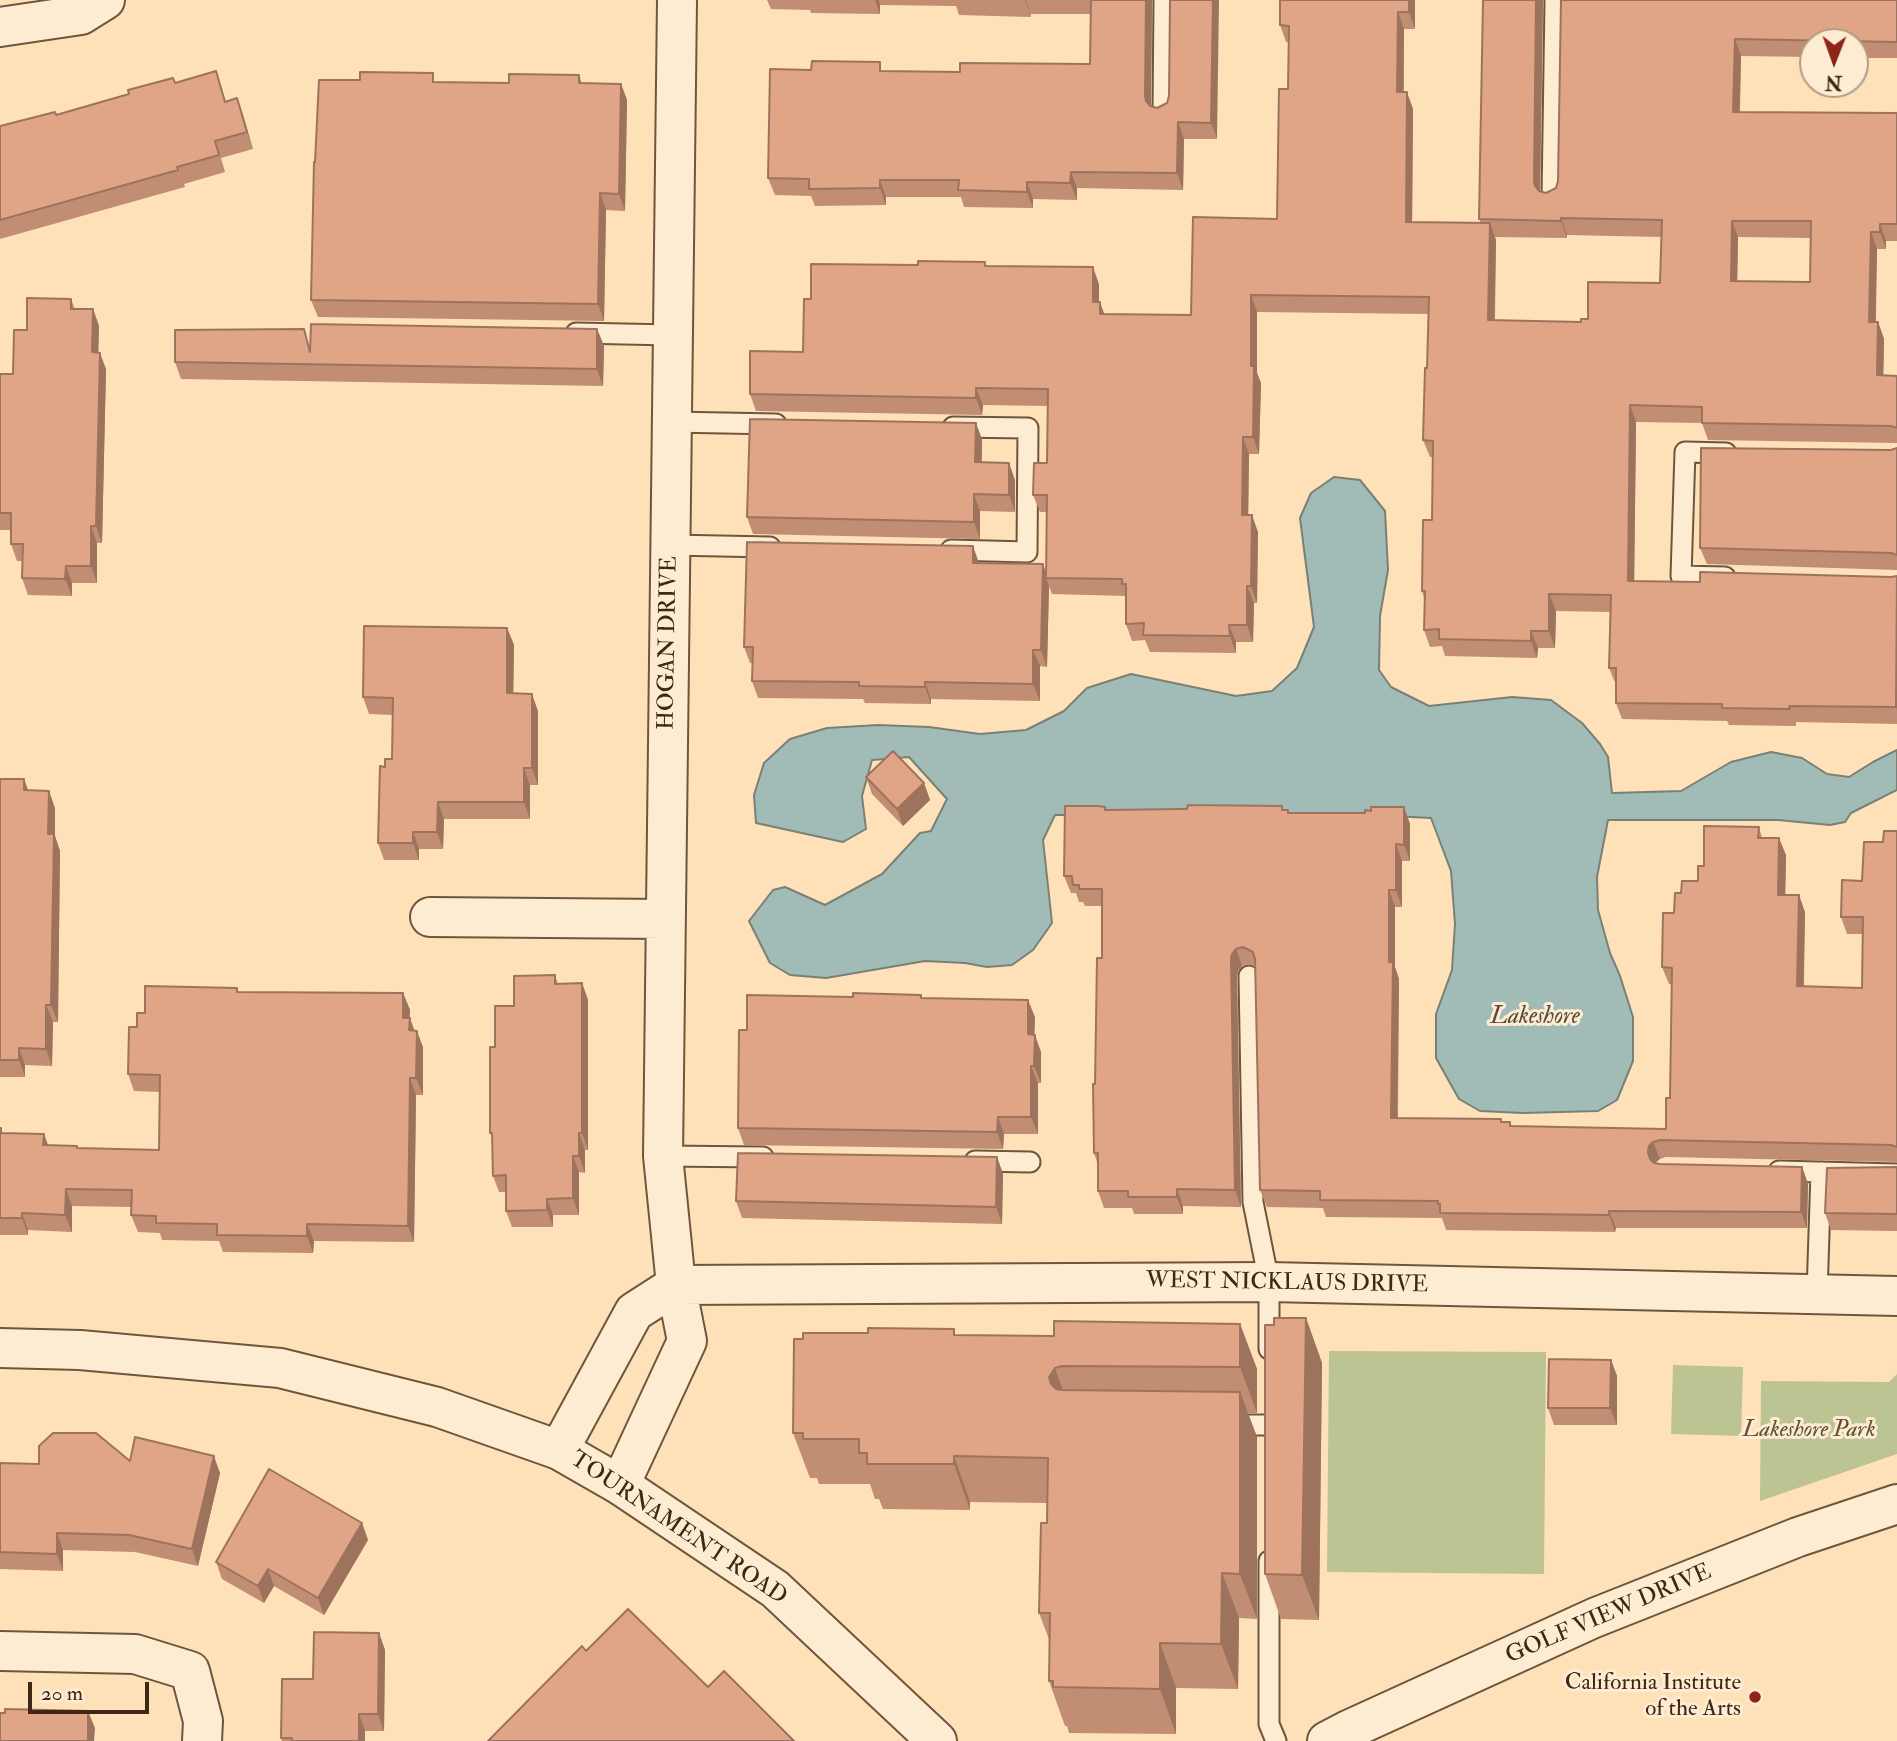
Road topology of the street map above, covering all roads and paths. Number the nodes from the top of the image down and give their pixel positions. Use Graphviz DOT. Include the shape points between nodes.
graph roads {
  1 [pos="105,0"];
  2 [pos="677,0"];
  3 [pos="1164,0"];
  4 [pos="1555,0"];
  5 [pos="0,27"];
  6 [pos="1163,113"];
  7 [pos="1552,198"];
  8 [pos="563,333"];
  9 [pos="673,335"];
  10 [pos="671,422"];
  11 [pos="795,424"];
  12 [pos="932,427"];
  13 [pos="1738,453"];
  14 [pos="670,545"];
  15 [pos="793,547"];
  16 [pos="931,550"];
  17 [pos="1749,578"];
  18 [pos="429,917"];
  19 [pos="665,919"];
  20 [pos="1249,976"];
  21 [pos="663,1156"];
  22 [pos="785,1158"];
  23 [pos="962,1161"];
  24 [pos="1030,1162"];
  25 [pos="1757,1171"];
  26 [pos="1821,1172"];
  27 [pos="1897,1174"];
  28 [pos="1269,1282"];
  29 [pos="676,1285"];
  30 [pos="1817,1294"];
  31 [pos="1897,1296"];
  32 [pos="0,1348"];
  33 [pos="1269,1373"];
  34 [pos="1214,1425"];
  35 [pos="1269,1425"];
  36 [pos="559,1450"];
  37 [pos="620,1485"];
  38 [pos="1897,1504"];
  39 [pos="1269,1547"];
  40 [pos="0,1651"];
  41 [pos="202,1741"];
  42 [pos="937,1741"];
  43 [pos="1276,1741"];
  44 [pos="1327,1741"];
  1 -- 5 [label="street" via="81,15"];
  2 -- 9 [label="street, HOGAN DRIVE"];
  3 -- 6 [label="lane"];
  4 -- 7 [label="lane"];
  8 -- 9 [label="lane"];
  9 -- 10 [label="street, HOGAN DRIVE"];
  10 -- 11 [label="lane"];
  10 -- 14 [label="street, HOGAN DRIVE"];
  12 -- 16 [label="lane" via="1028,428 1027,552"];
  13 -- 17 [label="lane" via="1685,453 1681,576"];
  14 -- 15 [label="lane"];
  14 -- 19 [label="street, HOGAN DRIVE"];
  18 -- 19 [label="street"];
  19 -- 21 [label="street, HOGAN DRIVE"];
  20 -- 28 [label="lane" via="1253,1202"];
  21 -- 22 [label="lane"];
  21 -- 29 [label="street, HOGAN DRIVE"];
  23 -- 24 [label="lane"];
  25 -- 26 [label="lane"];
  26 -- 27 [label="lane"];
  26 -- 30 [label="lane"];
  28 -- 29 [label="street, WEST NICKLAUS DRIVE"];
  28 -- 30 [label="street, WEST NICKLAUS DRIVE"];
  28 -- 33 [label="lane"];
  29 -- 36 [label="street" via="634,1312"];
  29 -- 37 [label="street, HOGAN DRIVE" via="687,1342"];
  30 -- 31 [label="street, WEST NICKLAUS DRIVE"];
  32 -- 36 [label="street, TOURNAMENT ROAD" via="80,1350 280,1368 437,1407"];
  34 -- 35 [label="lane"];
  36 -- 37 [label="street, TOURNAMENT ROAD"];
  37 -- 42 [label="street, TOURNAMENT ROAD" via="775,1589"];
  38 -- 44 [label="street, GOLF VIEW DRIVE" via="1798,1537 1594,1618"];
  39 -- 43 [label="lane" via="1269,1724"];
  40 -- 41 [label="street" via="135,1654 190,1671 203,1721"];
}
